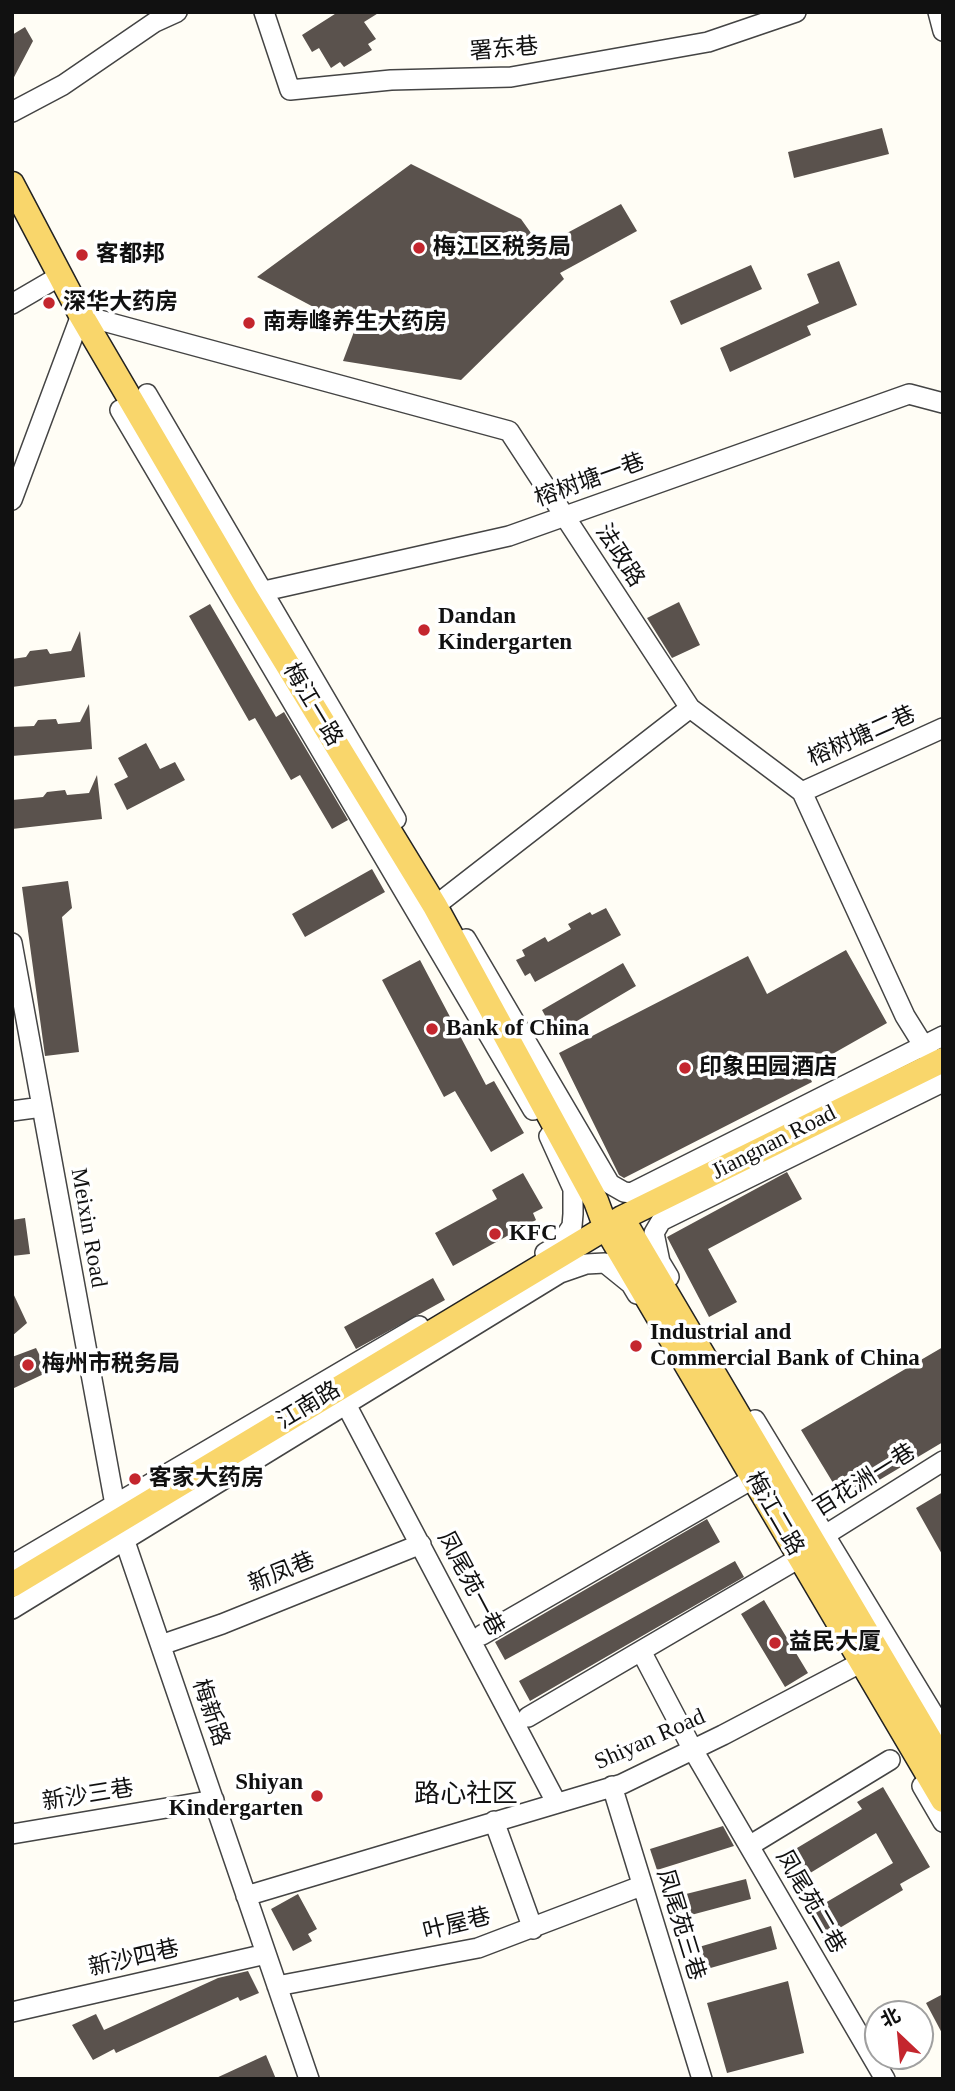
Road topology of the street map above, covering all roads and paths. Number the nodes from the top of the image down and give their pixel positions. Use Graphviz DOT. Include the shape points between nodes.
graph roads {
  1 [pos="177,12"];
  2 [pos="264,12"];
  3 [pos="796,12"];
  4 [pos="938,12"];
  5 [pos="943,30"];
  6 [pos="12,112"];
  7 [pos="12,184"];
  8 [pos="60,276"];
  9 [pos="12,304"];
  10 [pos="81,315"];
  11 [pos="147,394"];
  12 [pos="943,403"];
  13 [pos="120,410"];
  14 [pos="12,500"];
  15 [pos="564,517"];
  16 [pos="253,593"];
  17 [pos="690,708"];
  18 [pos="943,728"];
  19 [pos="802,792"];
  20 [pos="439,903"];
  21 [pos="12,943"];
  22 [pos="943,1036"];
  23 [pos="937,1066"];
  24 [pos="41,1107"];
  25 [pos="12,1111"];
  26 [pos="614,1223"];
  27 [pos="337,1389"];
  28 [pos="943,1461"];
  29 [pos="749,1481"];
  30 [pos="118,1521"];
  31 [pos="819,1539"];
  32 [pos="421,1544"];
  33 [pos="796,1560"];
  34 [pos="12,1565"];
  35 [pos="12,1585"];
  36 [pos="12,1609"];
  37 [pos="482,1635"];
  38 [pos="161,1645"];
  39 [pos="641,1651"];
  40 [pos="862,1662"];
  41 [pos="528,1717"];
  42 [pos="943,1730"];
  43 [pos="693,1750"];
  44 [pos="890,1760"];
  45 [pos="943,1762"];
  46 [pos="612,1786"];
  47 [pos="214,1800"];
  48 [pos="943,1800"];
  49 [pos="556,1802"];
  50 [pos="494,1821"];
  51 [pos="943,1822"];
  52 [pos="12,1834"];
  53 [pos="749,1846"];
  54 [pos="641,1886"];
  55 [pos="246,1896"];
  56 [pos="533,1929"];
  57 [pos="266,1954"];
  58 [pos="277,1986"];
  59 [pos="12,2012"];
  60 [pos="309,2079"];
  61 [pos="702,2079"];
  62 [pos="885,2079"];
  1 -- 6 [label="street"];
  2 -- 3 [label="street, 署东巷" via="290,90 391,80 511,77 708,42"];
  4 -- 5 [label="street"];
  7 -- 8 [label="main road, 梅江一路"];
  8 -- 9 [label="street"];
  8 -- 10 [label="main road, 梅江一路"];
  10 -- 14 [label="street"];
  10 -- 15 [label="street, 法政路" via="509,431"];
  10 -- 16 [label="main road, 梅江一路"];
  11 -- 16 [label="street"];
  12 -- 15 [label="street, 榕树塘一巷" via="909,394"];
  13 -- 34 [label="street" via="547,1134 573,1189 572,1226 560,1244"];
  15 -- 16 [label="street, 榕树塘一巷" via="509,536"];
  15 -- 17 [label="street, 法政路"];
  16 -- 20 [label="main road, 梅江一路"];
  17 -- 19 [label="street, 法政路"];
  17 -- 20 [label="street"];
  18 -- 19 [label="street, 榕树塘二巷"];
  19 -- 23 [label="street, 法政路" via="905,1016"];
  20 -- 23 [label="street" via="610,1184 624,1192 631,1193"];
  20 -- 26 [label="main road, 梅江一路" via="596,1201"];
  21 -- 24 [label="street, Meixin Road"];
  22 -- 23 [label="street"];
  23 -- 26 [label="main road, Jiangnan Road"];
  23 -- 31 [label="street" via="661,1221 654,1233 660,1262"];
  24 -- 25 [label="street"];
  24 -- 30 [label="street, Meixin Road"];
  26 -- 27 [label="main road, 江南路"];
  26 -- 31 [label="main road, 梅江二路"];
  26 -- 40 [label="main road, 梅江二路"];
  27 -- 30 [label="main road, 江南路"];
  27 -- 32 [label="street, 凤尾苑一巷"];
  28 -- 31 [label="street, 百花洲一巷"];
  29 -- 37 [label="street"];
  30 -- 35 [label="main road, 江南路"];
  30 -- 38 [label="street, 梅新路"];
  31 -- 42 [label="street"];
  31 -- 45 [label="main road, 梅江二路"];
  32 -- 38 [label="street, 新凤巷"];
  32 -- 49 [label="street, 凤尾苑一巷"];
  33 -- 39 [label="street"];
  36 -- 51 [label="street" via="560,1273 605,1263 631,1284"];
  38 -- 47 [label="street, 梅新路"];
  39 -- 41 [label="street"];
  39 -- 43 [label="street, 凤尾苑二巷"];
  40 -- 43 [label="street, Shiyan Road"];
  40 -- 48 [label="main road, 梅江二路"];
  43 -- 46 [label="street, Shiyan Road"];
  43 -- 53 [label="street, 凤尾苑二巷"];
  44 -- 53 [label="street"];
  46 -- 49 [label="street, Shiyan Road"];
  46 -- 54 [label="street, 凤尾苑三巷"];
  47 -- 52 [label="street, 新沙三巷"];
  47 -- 55 [label="street, 梅新路"];
  49 -- 50 [label="street, Shiyan Road"];
  50 -- 55 [label="street, Shiyan Road"];
  50 -- 56 [label="street"];
  53 -- 62 [label="street, 凤尾苑二巷"];
  54 -- 56 [label="street, 叶屋巷"];
  54 -- 61 [label="street, 凤尾苑三巷"];
  55 -- 57 [label="street, 梅新路"];
  56 -- 58 [label="street, 叶屋巷" via="478,1948"];
  57 -- 58 [label="street, 梅新路"];
  57 -- 59 [label="street, 新沙四巷"];
  58 -- 60 [label="street, 梅新路"];
}
